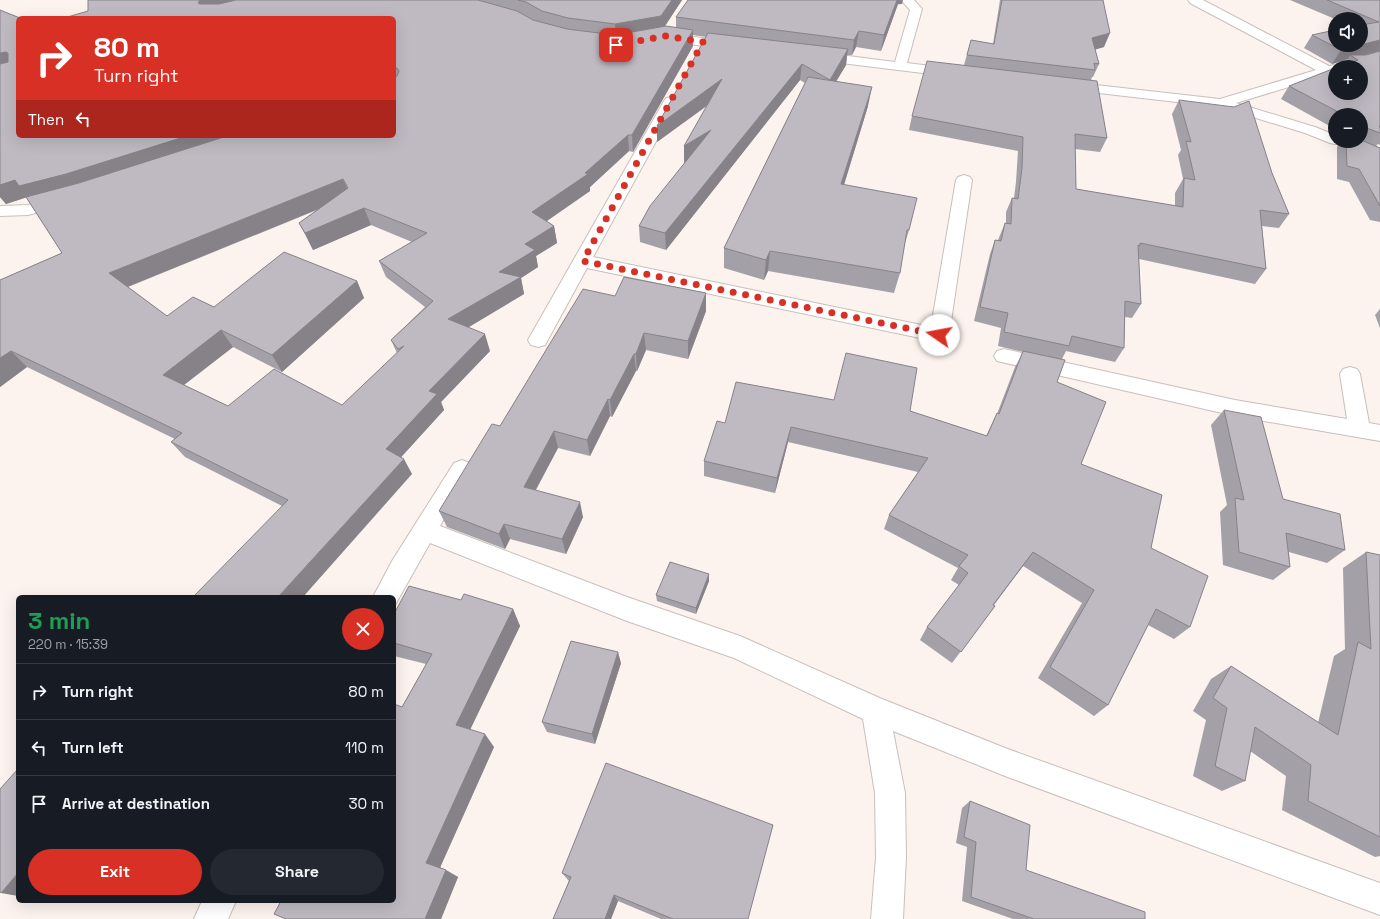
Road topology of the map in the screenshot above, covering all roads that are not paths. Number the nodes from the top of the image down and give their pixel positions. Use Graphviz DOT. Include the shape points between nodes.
graph roads {
  1 [pos="907,0"];
  2 [pos="1194,0"];
  3 [pos="674,24"];
  4 [pos="666,36"];
  5 [pos="652,39"];
  6 [pos="742,47"];
  7 [pos="806,55"];
  8 [pos="1328,63"];
  9 [pos="900,66"];
  10 [pos="1328,71"];
  11 [pos="969,74"];
  12 [pos="1053,84"];
  13 [pos="677,90"];
  14 [pos="1222,103"];
  15 [pos="1328,137"];
  16 [pos="964,180"];
  17 [pos="78,196"];
  18 [pos="0,211"];
  19 [pos="583,261"];
  20 [pos="538,340"];
  21 [pos="1004,356"];
  22 [pos="1350,374"];
  23 [pos="1359,430"];
  24 [pos="1380,433"];
  25 [pos="462,469"];
  26 [pos="425,530"];
  27 [pos="387,595"];
  28 [pos="874,710"];
  29 [pos="1380,898"];
  30 [pos="219,903"];
  31 [pos="210,919"];
  32 [pos="887,919"];
  1 -- 9 [label="street" via="916,9"];
  2 -- 8 [label="street"];
  3 -- 4 [label="street"];
  4 -- 5 [label="street"];
  4 -- 6 [label="street" via="699,49"];
  7 -- 9 [label="street"];
  9 -- 11 [label="street"];
  10 -- 14 [label="street"];
  12 -- 14 [label="street"];
  13 -- 19 [label="street"];
  14 -- 15 [label="street"];
  16 -- 19 [label="street" via="939,335"];
  17 -- 18 [label="street" via="28,210"];
  19 -- 20 [label="street"];
  21 -- 23 [label="street" via="1235,408"];
  22 -- 23 [label="street"];
  23 -- 24 [label="street"];
  25 -- 26 [label="street"];
  26 -- 27 [label="street"];
  26 -- 28 [label="street" via="626,609 740,648"];
  28 -- 29 [label="street" via="1005,762"];
  28 -- 32 [label="street" via="890,793 891,856"];
  30 -- 31 [label="street"];
}
